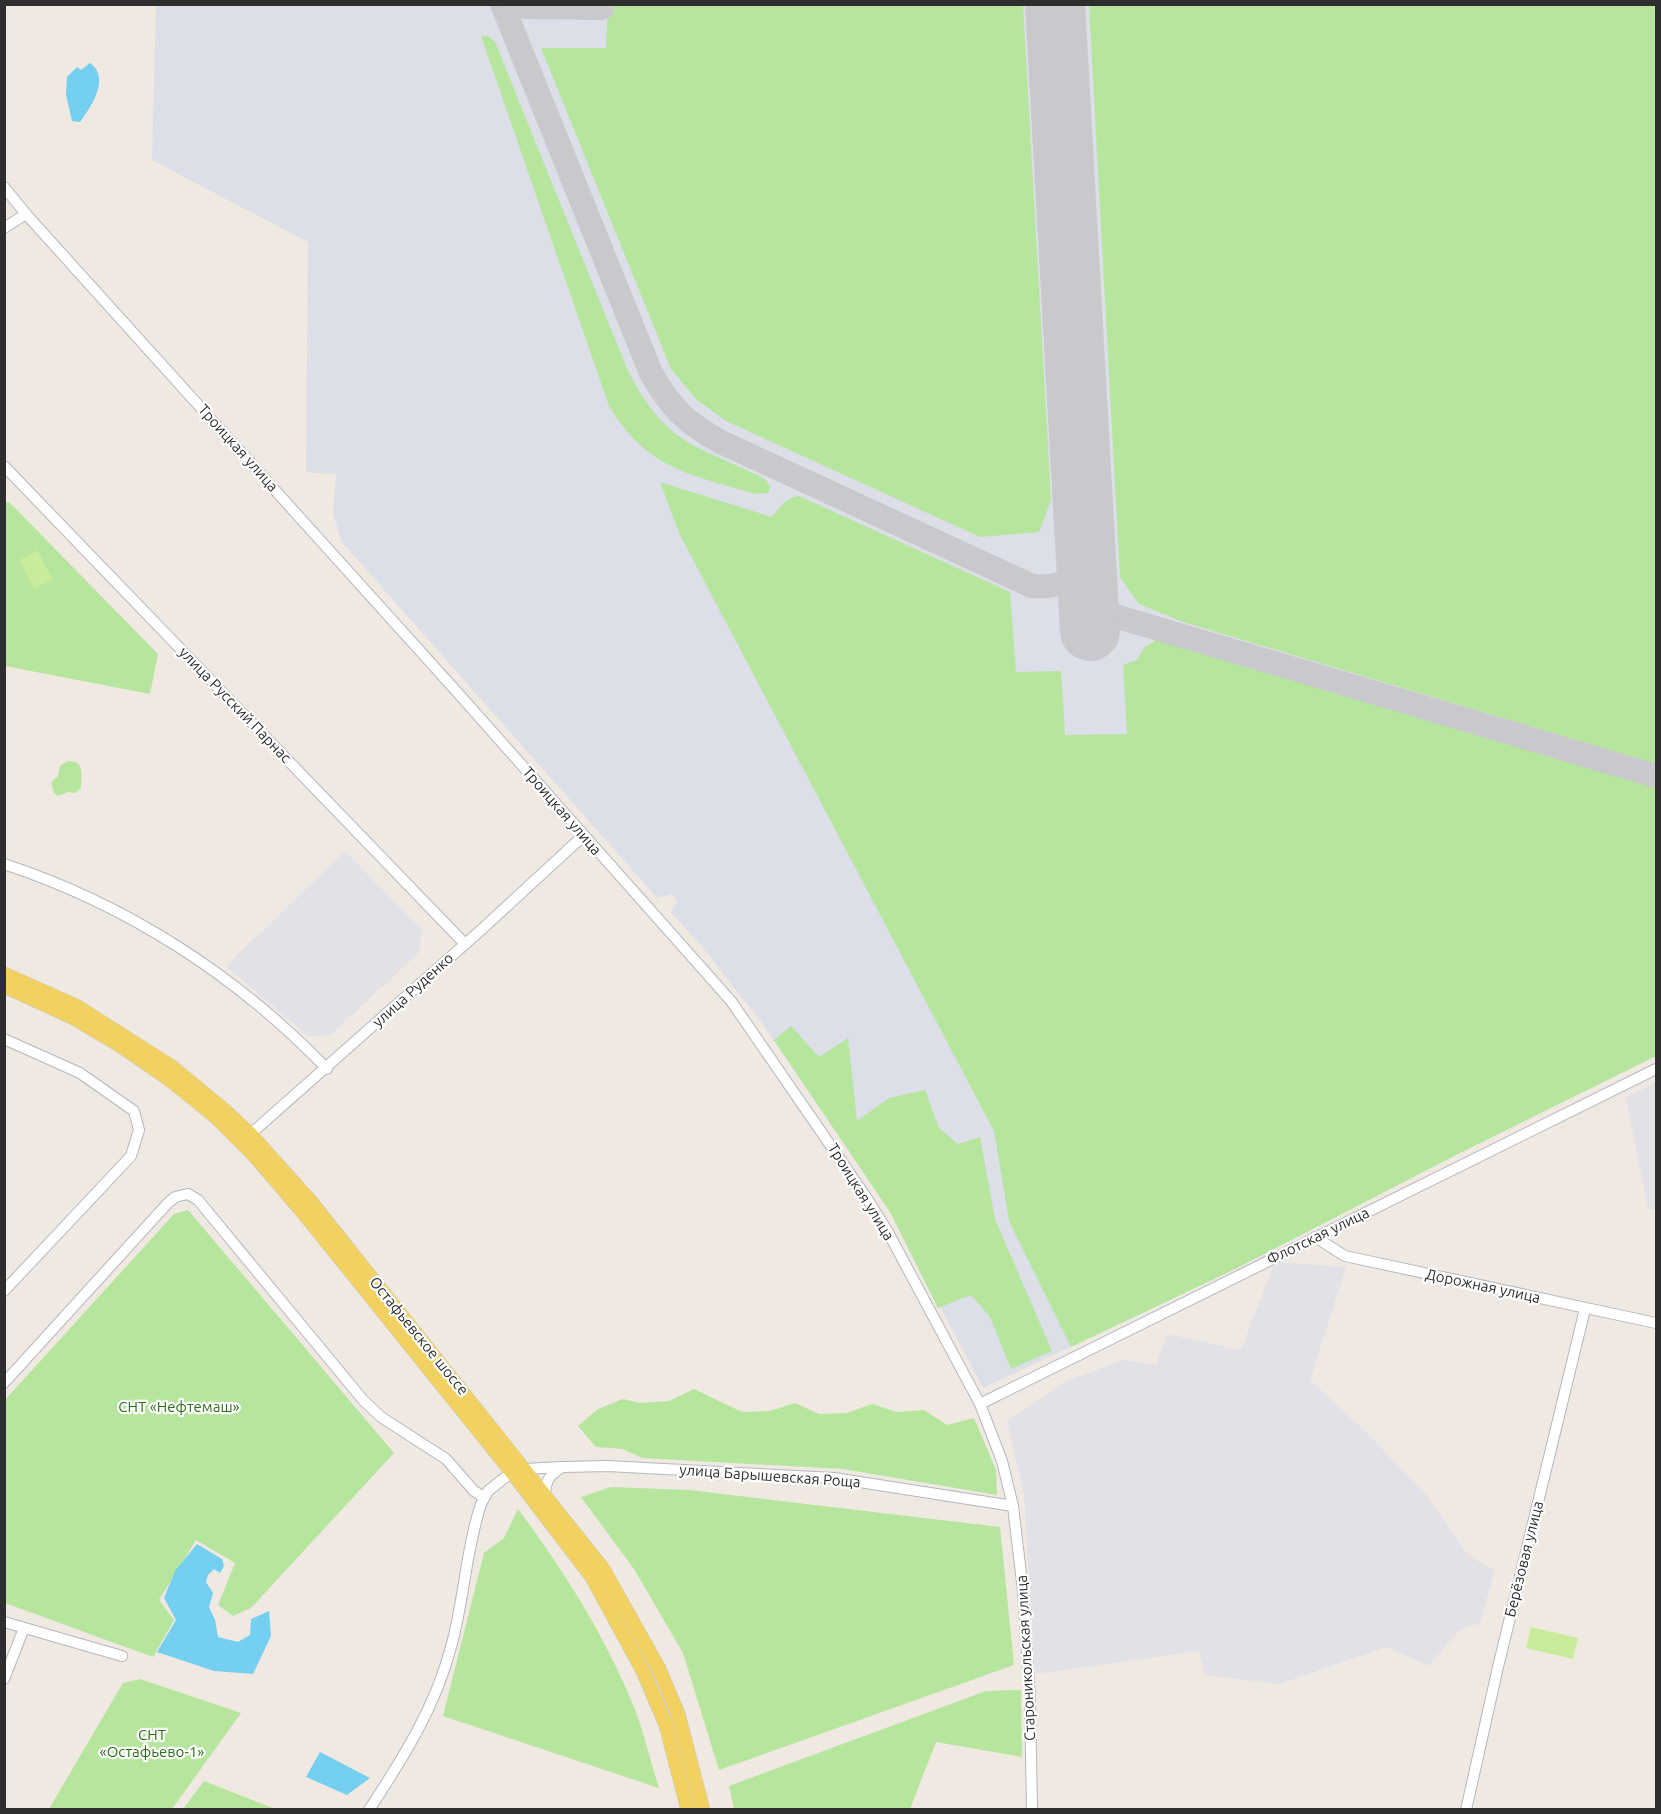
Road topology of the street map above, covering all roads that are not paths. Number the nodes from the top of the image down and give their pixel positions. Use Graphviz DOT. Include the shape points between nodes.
graph roads {
  1 [pos="5,188"];
  2 [pos="26,214"];
  3 [pos="4,228"];
  4 [pos="7,473"];
  5 [pos="583,836"];
  6 [pos="4,864"];
  7 [pos="465,944"];
  8 [pos="4,974"];
  9 [pos="4,986"];
  10 [pos="4,1039"];
  11 [pos="327,1069"];
  12 [pos="1656,1069"];
  13 [pos="246,1138"];
  14 [pos="1315,1237"];
  15 [pos="4,1291"];
  16 [pos="1585,1309"];
  17 [pos="1656,1323"];
  18 [pos="4,1383"];
  19 [pos="980,1404"];
  20 [pos="562,1467"];
  21 [pos="519,1471"];
  22 [pos="545,1494"];
  23 [pos="484,1497"];
  24 [pos="1013,1506"];
  25 [pos="4,1622"];
  26 [pos="24,1628"];
  27 [pos="122,1656"];
  28 [pos="4,1679"];
  29 [pos="369,1809"];
  30 [pos="688,1809"];
  31 [pos="703,1809"];
  32 [pos="1032,1809"];
  33 [pos="1466,1809"];
  1 -- 2 [label="street, Троицкая улица"];
  2 -- 3 [label="street"];
  2 -- 5 [label="street, Троицкая улица"];
  4 -- 7 [label="street, улица Русский Парнас"];
  5 -- 7 [label="street, улица Руденко"];
  5 -- 19 [label="street, Троицкая улица" via="710,976 754,1032 866,1197"];
  6 -- 11 [label="street" via="77,892 176,946 237,989"];
  7 -- 11 [label="street, улица Руденко"];
  8 -- 13 [label="main road, Остафьевское шоссе" via="76,1006 124,1035 224,1110"];
  9 -- 13 [label="main road, Остафьевское шоссе" via="72,1017 118,1044"];
  10 -- 15 [label="street" via="80,1073 134,1111 139,1130 131,1156"];
  11 -- 13 [label="street, улица Руденко"];
  12 -- 14 [label="street, Флотская улица"];
  13 -- 21 [label="main road, Остафьевское шоссе" via="311,1202"];
  14 -- 16 [label="street, Дорожная улица" via="1345,1256"];
  14 -- 19 [label="street, Флотская улица"];
  16 -- 17 [label="street, Дорожная улица"];
  16 -- 33 [label="street, Берёзовая улица"];
  18 -- 23 [label="street" via="167,1204 175,1197 193,1195 363,1400 381,1417 446,1459"];
  19 -- 24 [label="street, Троицкая улица" via="1002,1461"];
  20 -- 21 [label="street, улица Барышевская Роща"];
  20 -- 22 [label="street" via="550,1474"];
  20 -- 24 [label="street, улица Барышевская Роща" via="834,1478"];
  21 -- 22 [label="main road, Остафьевское шоссе"];
  21 -- 23 [label="street" via="495,1485"];
  21 -- 30 [label="main road, Остафьевское шоссе" via="592,1577 643,1671 666,1725"];
  22 -- 31 [label="main road, Остафьевское шоссе" via="603,1569 659,1669 686,1738"];
  23 -- 29 [label="street" via="438,1690 408,1749"];
  24 -- 32 [label="street, Староникольская улица" via="1023,1591"];
  25 -- 26 [label="street"];
  26 -- 27 [label="street"];
  26 -- 28 [label="street"];
}
